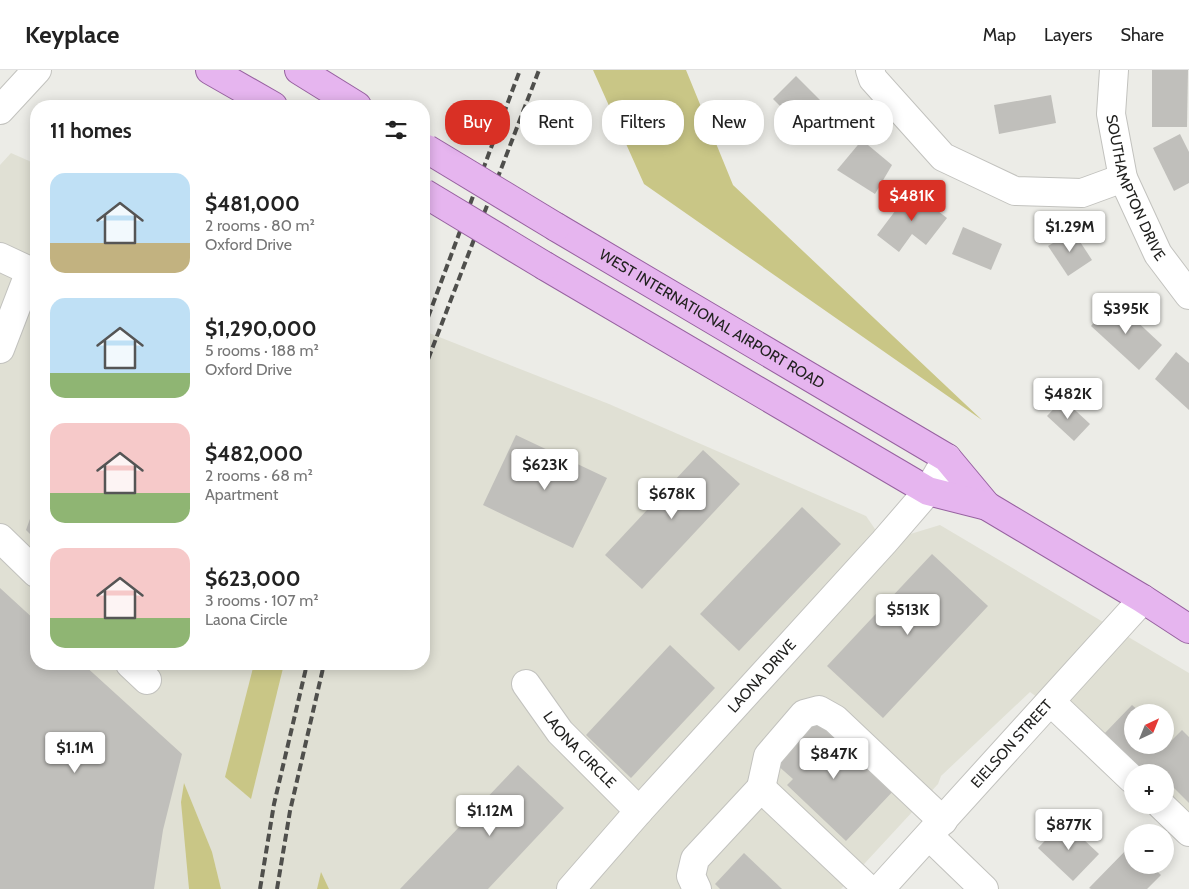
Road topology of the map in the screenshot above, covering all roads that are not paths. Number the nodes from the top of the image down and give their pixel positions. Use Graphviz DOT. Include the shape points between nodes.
graph roads {
  1 [pos="37,70"];
  2 [pos="210,70"];
  3 [pos="299,70"];
  4 [pos="870,70"];
  5 [pos="1114,70"];
  6 [pos="262,100"];
  7 [pos="347,100"];
  8 [pos="0,110"];
  9 [pos="430,151"];
  10 [pos="1123,178"];
  11 [pos="430,197"];
  12 [pos="0,257"];
  13 [pos="1189,295"];
  14 [pos="0,349"];
  15 [pos="947,458"];
  16 [pos="928,491"];
  17 [pos="987,506"];
  18 [pos="0,538"];
  19 [pos="30,567"];
  20 [pos="1143,599"];
  21 [pos="1189,628"];
  22 [pos="526,684"];
  23 [pos="1051,702"];
  24 [pos="1124,771"];
  25 [pos="761,788"];
  26 [pos="639,811"];
  27 [pos="1170,814"];
  28 [pos="936,828"];
  29 [pos="1189,832"];
  30 [pos="571,889"];
  31 [pos="697,889"];
  32 [pos="868,889"];
  33 [pos="880,889"];
  34 [pos="984,889"];
  1 -- 8 [label="street"];
  2 -- 6 [label="main road"];
  3 -- 7 [label="main road"];
  4 -- 10 [label="street" via="873,79 943,157 1015,191 1082,193"];
  5 -- 10 [label="street, SOUTHAMPTON DRIVE" via="1111,114"];
  9 -- 15 [label="main road, WEST INTERNATIONAL AIRPORT ROAD, bridge"];
  10 -- 13 [label="street, SOUTHAMPTON DRIVE" via="1158,254"];
  11 -- 16 [label="main road, WEST INTERNATIONAL AIRPORT ROAD, bridge"];
  12 -- 14 [label="street" via="30,271"];
  15 -- 16 [label="street, LAONA DRIVE"];
  15 -- 17 [label="main road, WEST INTERNATIONAL AIRPORT ROAD"];
  16 -- 17 [label="main road, WEST INTERNATIONAL AIRPORT ROAD"];
  16 -- 26 [label="street, LAONA DRIVE"];
  17 -- 20 [label="main road, WEST INTERNATIONAL AIRPORT ROAD"];
  18 -- 19 [label="street"];
  20 -- 21 [label="main road, WEST INTERNATIONAL AIRPORT ROAD"];
  20 -- 23 [label="street, EIELSON STREET"];
  22 -- 26 [label="street, LAONA CIRCLE" via="560,732"];
  23 -- 24 [label="street"];
  23 -- 28 [label="street, EIELSON STREET"];
  25 -- 28 [label="street" via="768,756 804,714 818,710 835,719"];
  25 -- 31 [label="street" via="695,859 691,876"];
  25 -- 32 [label="street"];
  26 -- 30 [label="street, LAONA DRIVE"];
  27 -- 29 [label="street"];
  28 -- 33 [label="street, EIELSON STREET"];
  28 -- 34 [label="street"];
}
